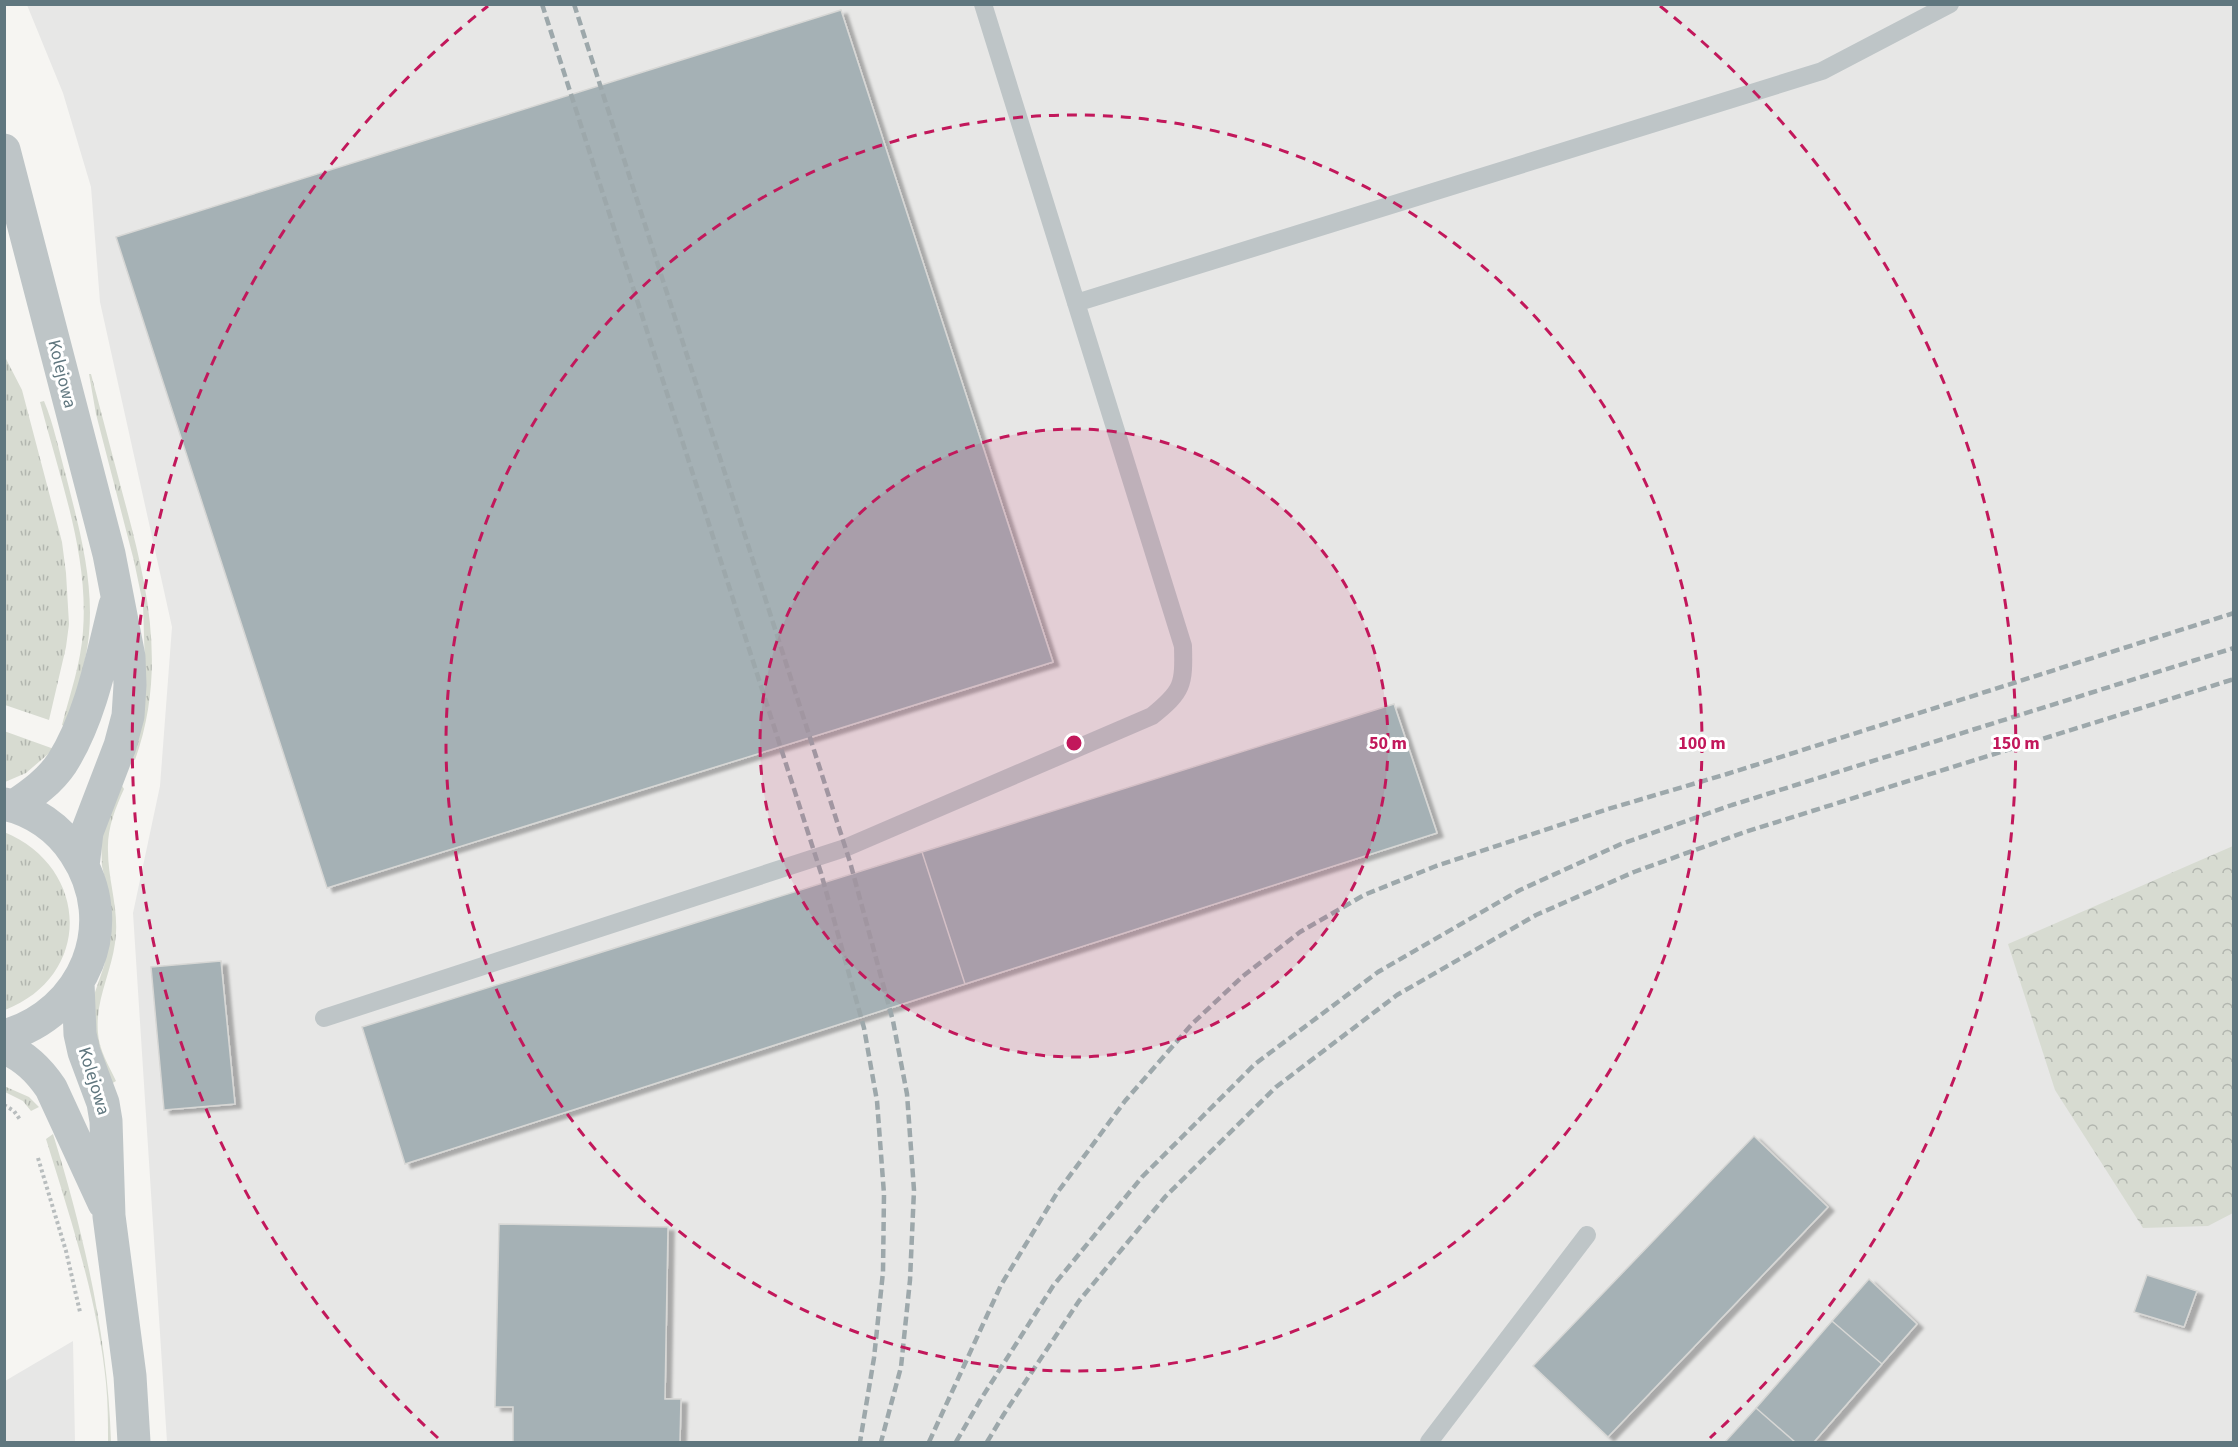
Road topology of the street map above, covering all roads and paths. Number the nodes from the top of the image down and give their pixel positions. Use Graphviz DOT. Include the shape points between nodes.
graph roads {
  1 [pos="983,4"];
  2 [pos="1950,4"];
  3 [pos="4,150"];
  4 [pos="1076,303"];
  5 [pos="117,599"];
  6 [pos="9,805"];
  7 [pos="83,866"];
  8 [pos="78,983"];
  9 [pos="324,1018"];
  10 [pos="4,1036"];
  11 [pos="4,1047"];
  12 [pos="4,1105"];
  13 [pos="22,1123"];
  14 [pos="35,1149"];
  15 [pos="109,1216"];
  16 [pos="1587,1235"];
  17 [pos="81,1317"];
  18 [pos="134,1443"];
  19 [pos="1429,1443"];
  1 -- 4 [label="lane"];
  2 -- 4 [label="lane" via="1822,71"];
  3 -- 5 [label="street, Kolejowa" via="109,554"];
  4 -- 9 [label="lane" via="1183,646 1180,690 1171,701 1152,716 845,848"];
  5 -- 6 [label="street, Kolejowa" via="73,743 49,779"];
  5 -- 7 [label="street, Kolejowa" via="129,657 128,716 87,832"];
  6 -- 7 [label="street" via="54,828"];
  7 -- 8 [label="street" via="96,912 95,936"];
  8 -- 10 [label="street" via="43,1020"];
  8 -- 15 [label="street, Kolejowa" via="80,1034 106,1121"];
  11 -- 15 [label="street, Kolejowa" via="29,1061 51,1088"];
  12 -- 13 [label="path"];
  14 -- 17 [label="path"];
  15 -- 18 [label="street, Kolejowa" via="130,1376"];
  16 -- 19 [label="lane"];
}
